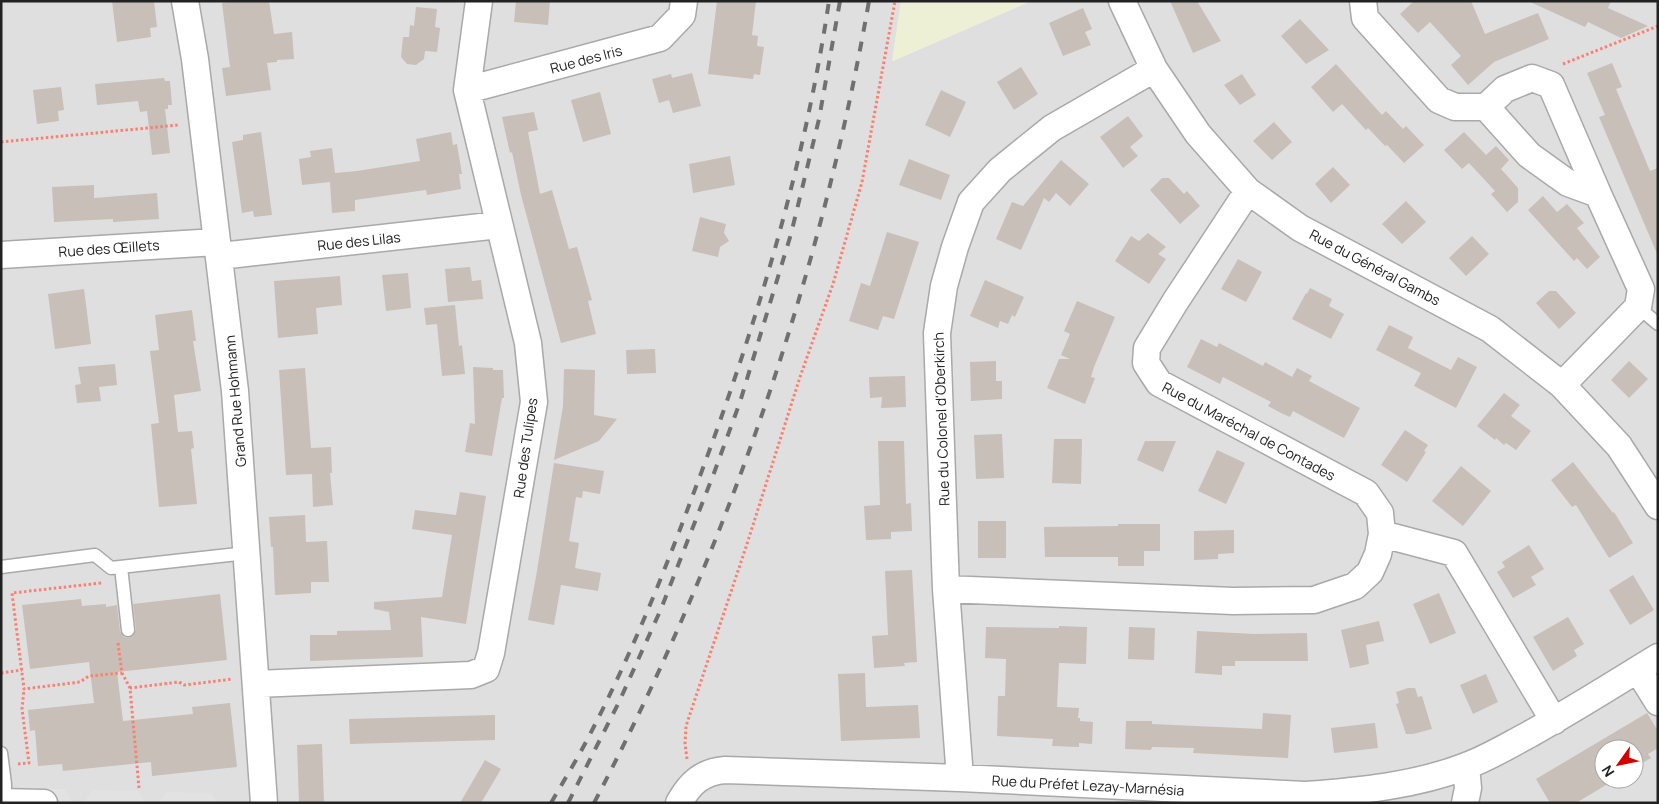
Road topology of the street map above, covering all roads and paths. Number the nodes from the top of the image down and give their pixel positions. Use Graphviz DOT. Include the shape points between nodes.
graph roads {
  1 [pos="185,1"];
  2 [pos="479,1"];
  3 [pos="684,1"];
  4 [pos="895,1"];
  5 [pos="1122,1"];
  6 [pos="1363,1"];
  7 [pos="1658,26"];
  8 [pos="1154,69"];
  9 [pos="1542,82"];
  10 [pos="467,90"];
  11 [pos="1486,107"];
  12 [pos="202,122"];
  13 [pos="1,142"];
  14 [pos="1248,191"];
  15 [pos="1598,194"];
  16 [pos="499,225"];
  17 [pos="218,249"];
  18 [pos="1,256"];
  19 [pos="1638,307"];
  20 [pos="1658,324"];
  21 [pos="1562,385"];
  22 [pos="1658,506"];
  23 [pos="1382,534"];
  24 [pos="246,553"];
  25 [pos="1,567"];
  26 [pos="121,567"];
  27 [pos="102,582"];
  28 [pos="946,589"];
  29 [pos="128,630"];
  30 [pos="1648,663"];
  31 [pos="22,670"];
  32 [pos="1,673"];
  33 [pos="122,673"];
  34 [pos="255,681"];
  35 [pos="24,690"];
  36 [pos="1658,702"];
  37 [pos="1554,721"];
  38 [pos="2,759"];
  39 [pos="1466,766"];
  40 [pos="960,778"];
  41 [pos="697,780"];
  42 [pos="139,788"];
  43 [pos="1351,797"];
  44 [pos="1,802"];
  45 [pos="5,802"];
  46 [pos="44,803"];
  47 [pos="264,803"];
  48 [pos="679,803"];
  49 [pos="1465,803"];
  1 -- 12 [label="street, Grand Rue Hohmann"];
  2 -- 10 [label="street, Rue des Tulipes"];
  3 -- 10 [label="street, Rue des Iris" via="682,16 660,38"];
  4 -- 41 [label="path" via="862,182 833,284 686,726 686,757"];
  5 -- 8 [label="street, Rue du Général Gambs"];
  6 -- 11 [label="street" via="1365,18 1439,100 1455,107"];
  7 -- 9 [label="path" via="1559,66"];
  8 -- 14 [label="street, Rue du Général Gambs" via="1198,134"];
  8 -- 28 [label="street, Rue du Colonel d'Oberkirch" via="1052,128 1000,170 970,202 944,286 937,332"];
  9 -- 11 [label="street" via="1532,78 1506,90"];
  9 -- 15 [label="street" via="1551,85"];
  10 -- 16 [label="street, Rue des Tulipes"];
  11 -- 15 [label="street" via="1529,155 1568,183"];
  12 -- 13 [label="path"];
  12 -- 17 [label="street, Grand Rue Hohmann"];
  14 -- 21 [label="street, Rue du Général Gambs" via="1300,228 1490,329"];
  14 -- 23 [label="street, Rue du Maréchal de Contades" via="1174,302 1147,348 1146,362 1159,383 1366,493 1380,513"];
  15 -- 19 [label="street" via="1641,289"];
  16 -- 17 [label="street, Rue des Lilas"];
  16 -- 34 [label="street, Rue des Tulipes" via="528,343 534,402 486,669 471,675"];
  17 -- 18 [label="street, Rue des Œillets"];
  17 -- 24 [label="street, Grand Rue Hohmann" via="236,391"];
  19 -- 20 [label="lane"];
  19 -- 21 [label="street"];
  21 -- 22 [label="street, Rue du Général Gambs" via="1619,446"];
  23 -- 28 [label="street, Rue du Maréchal de Contades" via="1370,572 1355,586 1314,600 1233,601"];
  23 -- 37 [label="street" via="1454,553"];
  24 -- 26 [label="lane"];
  24 -- 34 [label="street, Grand Rue Hohmann"];
  25 -- 26 [label="lane" via="95,555 111,568"];
  26 -- 29 [label="lane"];
  27 -- 31 [label="path" via="12,593"];
  28 -- 40 [label="street, Rue du Colonel d'Oberkirch"];
  30 -- 36 [label="street"];
  30 -- 37 [label="street, Rue du Préfet Lezay-Marnésia"];
  31 -- 32 [label="path"];
  31 -- 35 [label="path"];
  33 -- 35 [label="path" via="89,676 80,682"];
  34 -- 42 [label="path" via="184,685 179,682 130,688"];
  34 -- 47 [label="street, Grand Rue Hohmann"];
  35 -- 38 [label="path" via="22,709 29,763"];
  37 -- 39 [label="street, Rue du Préfet Lezay-Marnésia"];
  38 -- 45 [label="lane"];
  39 -- 43 [label="street, Rue du Préfet Lezay-Marnésia"];
  39 -- 49 [label="street" via="1468,788"];
  40 -- 41 [label="street, Rue du Préfet Lezay-Marnésia" via="725,770 713,771"];
  40 -- 43 [label="street, Rue du Préfet Lezay-Marnésia"];
  41 -- 48 [label="street, Rue du Préfet Lezay-Marnésia"];
  44 -- 45 [label="street"];
  45 -- 46 [label="street"];
}
